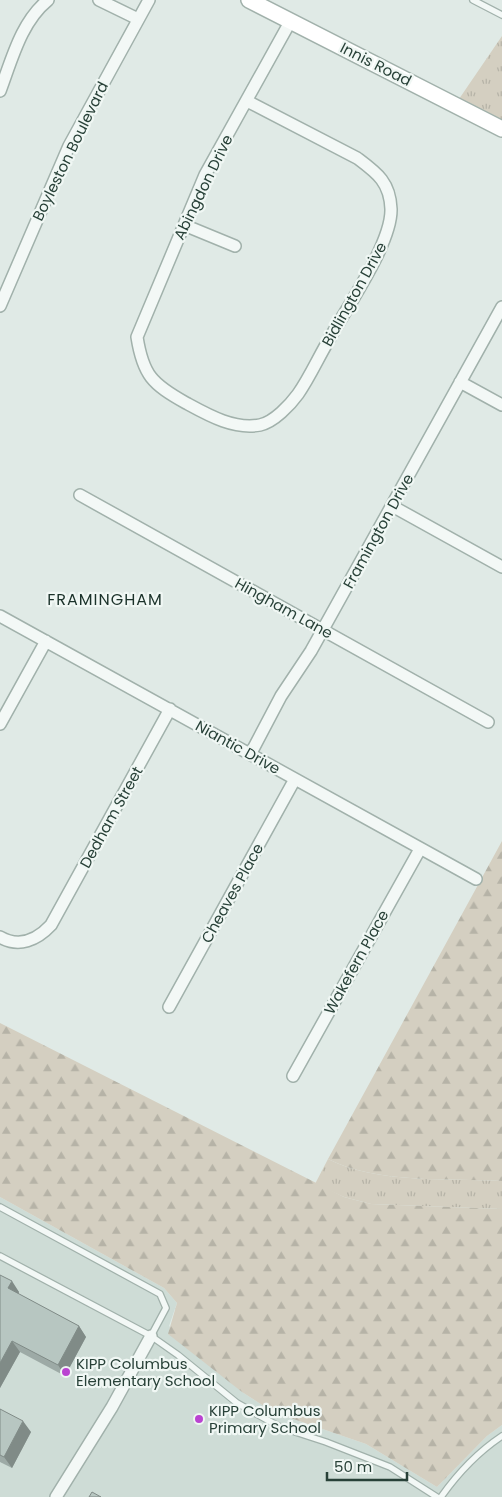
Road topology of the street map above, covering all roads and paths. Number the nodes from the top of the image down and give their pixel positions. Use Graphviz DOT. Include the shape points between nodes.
graph roads {
  1 [pos="48,0"];
  2 [pos="99,0"];
  3 [pos="149,0"];
  4 [pos="249,0"];
  5 [pos="474,0"];
  6 [pos="502,15"];
  7 [pos="138,19"];
  8 [pos="290,22"];
  9 [pos="0,91"];
  10 [pos="247,101"];
  11 [pos="502,129"];
  12 [pos="184,225"];
  13 [pos="236,246"];
  14 [pos="0,306"];
  15 [pos="502,307"];
  16 [pos="140,359"];
  17 [pos="460,382"];
  18 [pos="502,405"];
  19 [pos="80,495"];
  20 [pos="392,506"];
  21 [pos="502,567"];
  22 [pos="0,616"];
  23 [pos="322,629"];
  24 [pos="46,641"];
  25 [pos="170,709"];
  26 [pos="488,722"];
  27 [pos="0,724"];
  28 [pos="251,753"];
  29 [pos="295,779"];
  30 [pos="420,849"];
  31 [pos="476,879"];
  32 [pos="0,937"];
  33 [pos="169,1007"];
  34 [pos="293,1076"];
  35 [pos="0,1207"];
  36 [pos="0,1256"];
  37 [pos="151,1336"];
  38 [pos="502,1436"];
  39 [pos="56,1497"];
  40 [pos="439,1497"];
  1 -- 9 [label="street" via="36,10 24,30"];
  2 -- 7 [label="street"];
  3 -- 7 [label="street, Boyleston Boulevard"];
  4 -- 8 [label="main road, Innis Road"];
  5 -- 6 [label="lane"];
  7 -- 14 [label="street, Boyleston Boulevard" via="69,146"];
  8 -- 10 [label="street, Abingdon Drive"];
  8 -- 11 [label="main road, Innis Road"];
  10 -- 12 [label="street, Abingdon Drive" via="205,175"];
  10 -- 16 [label="street, Bidlington Drive" via="371,168 389,190 391,211 383,243 297,394 275,417 262,424 244,426 214,418 170,394 151,379"];
  12 -- 13 [label="street"];
  12 -- 16 [label="street, Abingdon Drive" via="137,337"];
  15 -- 17 [label="street, Framington Drive"];
  17 -- 18 [label="street"];
  17 -- 20 [label="street, Framington Drive"];
  19 -- 23 [label="street, Hingham Lane"];
  20 -- 21 [label="street"];
  20 -- 23 [label="street, Framington Drive"];
  22 -- 24 [label="street, Niantic Drive"];
  23 -- 26 [label="street, Hingham Lane"];
  23 -- 28 [label="street, Framington Drive"];
  24 -- 25 [label="street, Niantic Drive"];
  24 -- 27 [label="street"];
  25 -- 28 [label="street, Niantic Drive"];
  25 -- 32 [label="street, Dedham Street" via="51,925 40,936 27,942"];
  28 -- 29 [label="street, Niantic Drive"];
  29 -- 30 [label="street, Niantic Drive"];
  29 -- 33 [label="street, Cheaves Place"];
  30 -- 31 [label="street, Niantic Drive"];
  30 -- 34 [label="street, Wakefern Place"];
  35 -- 37 [label="lane" via="160,1294 166,1308"];
  36 -- 37 [label="lane"];
  37 -- 39 [label="street"];
  37 -- 40 [label="lane" via="237,1403 280,1428 390,1467"];
  38 -- 40 [label="lane" via="483,1449"];
}
